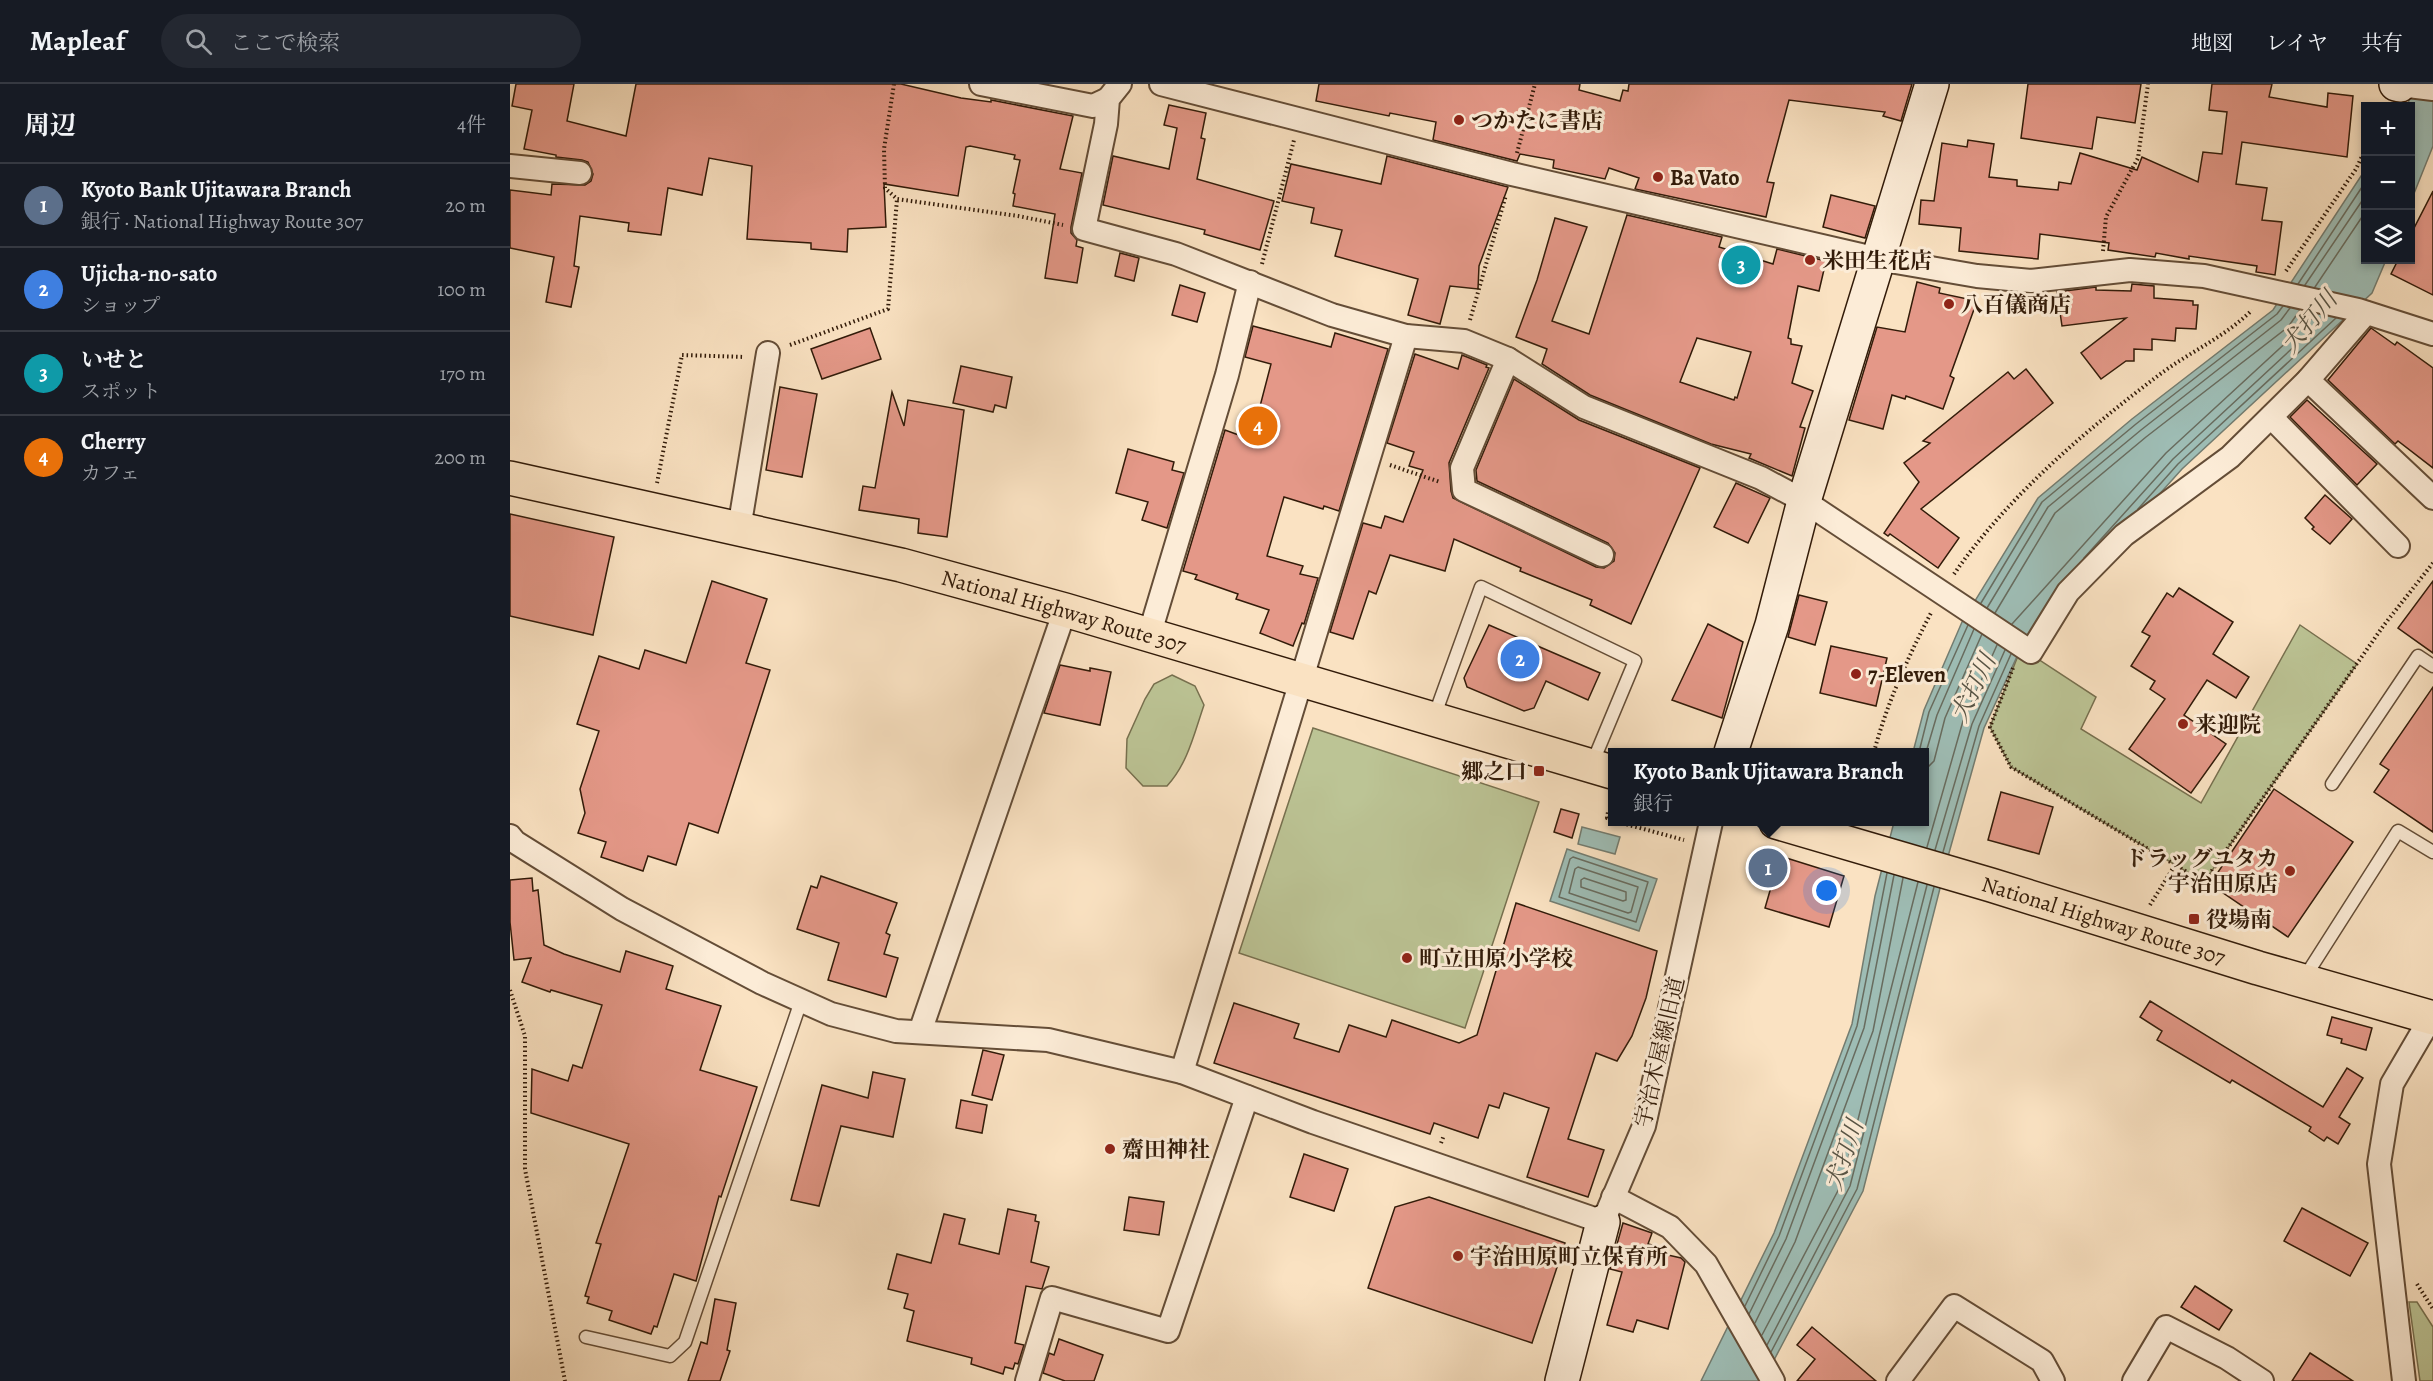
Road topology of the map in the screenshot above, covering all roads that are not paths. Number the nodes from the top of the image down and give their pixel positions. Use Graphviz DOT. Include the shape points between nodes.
graph roads {
  1 [pos="981,84"];
  2 [pos="1161,84"];
  3 [pos="1932,84"];
  4 [pos="2398,84"];
  5 [pos="2433,89"];
  6 [pos="1114,92"];
  7 [pos="510,166"];
  8 [pos="580,173"];
  9 [pos="1878,259"];
  10 [pos="1253,283"];
  11 [pos="2362,312"];
  12 [pos="2433,334"];
  13 [pos="1407,336"];
  14 [pos="768,353"];
  15 [pos="1508,358"];
  16 [pos="2308,380"];
  17 [pos="2271,417"];
  18 [pos="510,478"];
  19 [pos="2433,498"];
  20 [pos="1804,501"];
  21 [pos="739,529"];
  22 [pos="2398,546"];
  23 [pos="1602,555"];
  24 [pos="1065,610"];
  25 [pos="1149,636"];
  26 [pos="2433,666"];
  27 [pos="1302,680"];
  28 [pos="1433,719"];
  29 [pos="1608,748"];
  30 [pos="1733,748"];
  31 [pos="1608,749"];
  32 [pos="1602,769"];
  33 [pos="2332,784"];
  34 [pos="1710,826"];
  35 [pos="1790,826"];
  36 [pos="510,836"];
  37 [pos="2433,852"];
  38 [pos="2309,970"];
  39 [pos="801,1001"];
  40 [pos="2432,1017"];
  41 [pos="920,1032"];
  42 [pos="1182,1072"];
  43 [pos="1247,1097"];
  44 [pos="1608,1209"];
  45 [pos="586,1337"];
  46 [pos="1771,1377"];
  47 [pos="1028,1381"];
  48 [pos="1562,1381"];
  49 [pos="1898,1381"];
  50 [pos="2054,1381"];
  51 [pos="2134,1381"];
  52 [pos="2262,1381"];
  53 [pos="2404,1381"];
  1 -- 6 [label="street" via="1093,106"];
  2 -- 9 [label="street" via="1512,174"];
  3 -- 9 [label="street"];
  4 -- 5 [label="street"];
  6 -- 10 [label="street" via="1084,230 1176,254"];
  7 -- 8 [label="street"];
  9 -- 11 [label="street" via="2031,281 2130,270 2204,276"];
  9 -- 20 [label="street"];
  10 -- 13 [label="street" via="1332,315"];
  10 -- 25 [label="street"];
  11 -- 12 [label="street"];
  11 -- 16 [label="street"];
  13 -- 15 [label="street" via="1464,341"];
  13 -- 27 [label="street"];
  14 -- 21 [label="street"];
  15 -- 20 [label="street" via="1584,407 1761,478"];
  15 -- 23 [label="street" via="1462,468 1464,490"];
  16 -- 17 [label="street"];
  16 -- 19 [label="street"];
  17 -- 20 [label="street" via="2230,457 2124,535 2068,592 2031,652"];
  17 -- 22 [label="street"];
  18 -- 21 [label="highway, National Highway Route 307"];
  20 -- 30 [label="street" via="1772,625"];
  21 -- 24 [label="highway, National Highway Route 307" via="901,565"];
  24 -- 25 [label="highway, National Highway Route 307"];
  24 -- 41 [label="street"];
  25 -- 27 [label="highway, National Highway Route 307"];
  26 -- 33 [label="lane" via="2418,656"];
  27 -- 28 [label="highway, National Highway Route 307"];
  27 -- 42 [label="street"];
  28 -- 29 [label="lane" via="1481,587 1635,661"];
  28 -- 32 [label="highway, National Highway Route 307"];
  31 -- 32 [label="lane"];
  34 -- 44 [label="street, 宇治木屋線旧道" via="1644,1126"];
  35 -- 38 [label="highway, National Highway Route 307" via="1990,885"];
  36 -- 39 [label="street" via="622,909"];
  37 -- 38 [label="lane" via="2398,831"];
  38 -- 40 [label="highway, National Highway Route 307"];
  39 -- 41 [label="street" via="831,1014"];
  39 -- 45 [label="lane" via="685,1342 670,1356"];
  40 -- 53 [label="street" via="2392,1084 2379,1164"];
  41 -- 42 [label="street" via="1048,1040"];
  42 -- 43 [label="street"];
  43 -- 44 [label="street" via="1390,1149"];
  43 -- 47 [label="street" via="1168,1331 1052,1298"];
  44 -- 46 [label="street" via="1670,1227 1706,1264"];
  44 -- 48 [label="street, 宇治木屋線旧道"];
  49 -- 50 [label="street" via="1953,1306 2042,1361"];
  51 -- 52 [label="street" via="2166,1327 2228,1358"];
}
